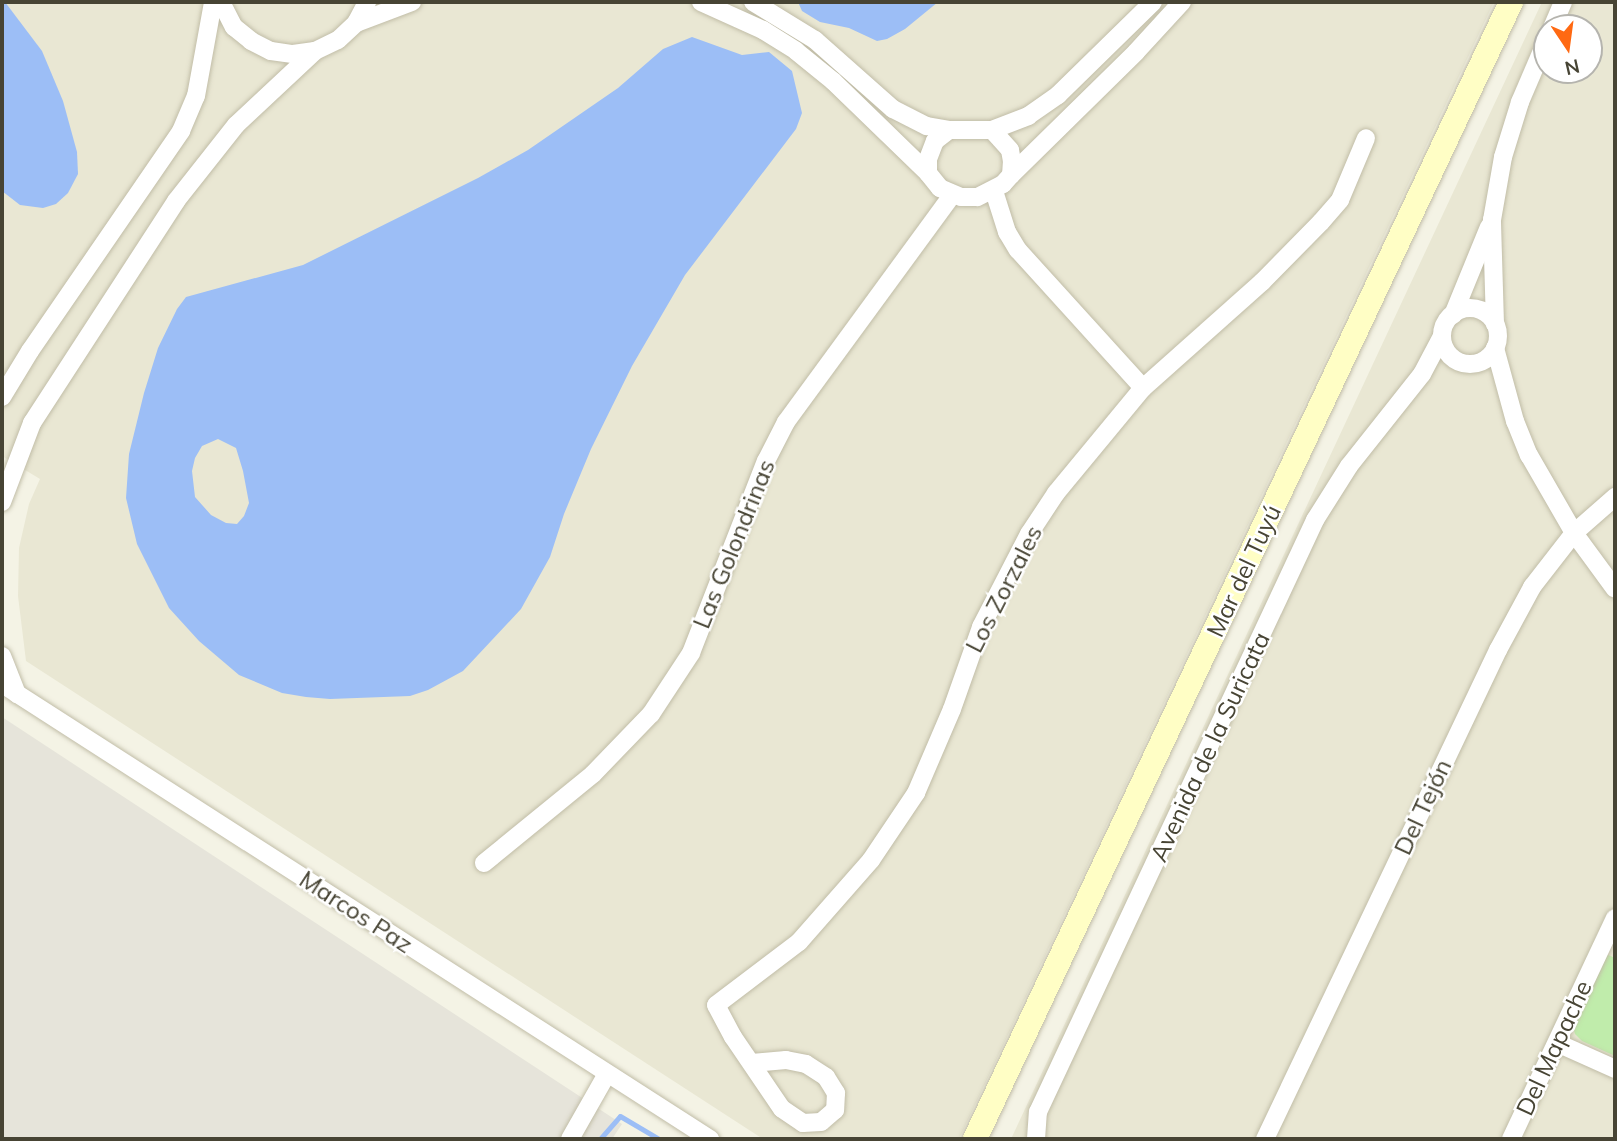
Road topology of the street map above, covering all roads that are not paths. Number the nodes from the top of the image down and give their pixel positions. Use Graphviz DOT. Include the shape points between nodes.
graph roads {
  1 [pos="213,2"];
  2 [pos="221,2"];
  3 [pos="367,2"];
  4 [pos="412,2"];
  5 [pos="701,2"];
  6 [pos="753,2"];
  7 [pos="1153,2"];
  8 [pos="1511,2"];
  9 [pos="1175,4"];
  10 [pos="356,23"];
  11 [pos="315,51"];
  12 [pos="1533,72"];
  13 [pos="949,130"];
  14 [pos="992,130"];
  15 [pos="1366,138"];
  16 [pos="928,173"];
  17 [pos="1011,175"];
  18 [pos="995,191"];
  19 [pos="952,195"];
  20 [pos="1492,220"];
  21 [pos="1453,315"];
  22 [pos="1495,324"];
  23 [pos="1442,336"];
  24 [pos="1495,348"];
  25 [pos="1453,358"];
  26 [pos="1476,363"];
  27 [pos="1422,374"];
  28 [pos="1504,381"];
  29 [pos="1143,388"];
  30 [pos="2,397"];
  31 [pos="1615,497"];
  32 [pos="2,502"];
  33 [pos="1574,533"];
  34 [pos="1615,589"];
  35 [pos="2,656"];
  36 [pos="9,689"];
  37 [pos="484,863"];
  38 [pos="1615,918"];
  39 [pos="1557,1042"];
  40 [pos="752,1063"];
  41 [pos="1615,1069"];
  42 [pos="607,1074"];
  43 [pos="570,1139"];
  44 [pos="710,1139"];
  45 [pos="975,1139"];
  46 [pos="1036,1139"];
  47 [pos="1265,1139"];
  48 [pos="1511,1139"];
  1 -- 30 [label="street" via="196,96 181,131"];
  2 -- 11 [label="street" via="234,27 251,41 271,51"];
  3 -- 10 [label="street"];
  4 -- 10 [label="street"];
  5 -- 16 [label="street" via="763,30 796,51"];
  6 -- 13 [label="street" via="815,40 893,109 927,126"];
  7 -- 14 [label="street" via="1058,95 1028,116"];
  8 -- 45 [label="street, Mar del Tuyú"];
  9 -- 17 [label="street"];
  10 -- 11 [label="street" via="338,40"];
  11 -- 32 [label="street" via="236,125 176,201 32,423"];
  12 -- 20 [label="street, Avenida de la Suricata" via="1510,135"];
  13 -- 14 [label="street"];
  13 -- 16 [label="street" via="930,148"];
  14 -- 17 [label="street" via="1010,150"];
  15 -- 29 [label="street, Los Zorzales" via="1340,200 1321,222 1262,282"];
  16 -- 19 [label="street"];
  17 -- 18 [label="street"];
  18 -- 19 [label="street" via="977,197"];
  18 -- 29 [label="street" via="1007,232 1018,250"];
  19 -- 37 [label="street, Las Golondrinas" via="786,422 766,461 691,653 663,698 593,774"];
  20 -- 21 [label="street, Avenida de la Suricata"];
  20 -- 22 [label="street, Avenida de la Suricata"];
  21 -- 22 [label="street" via="1476,309"];
  21 -- 23 [label="street, Avenida de la Suricata"];
  22 -- 24 [label="street, Avenida de la Suricata"];
  23 -- 25 [label="street"];
  23 -- 27 [label="street, Avenida de la Suricata"];
  24 -- 26 [label="street"];
  24 -- 28 [label="street, Avenida de la Suricata"];
  25 -- 26 [label="street"];
  25 -- 27 [label="street, Avenida de la Suricata"];
  26 -- 28 [label="street"];
  27 -- 46 [label="street, Avenida de la Suricata" via="1349,466 1315,520 1038,1112"];
  28 -- 33 [label="street, Avenida de la Suricata" via="1529,455"];
  29 -- 40 [label="street, Los Zorzales" via="1086,453 1029,534 981,627 935,751 896,825 847,890 799,942 716,1005"];
  31 -- 33 [label="street, Del Tejón"];
  33 -- 34 [label="street, Avenida de la Suricata"];
  33 -- 47 [label="street, Del Tejón" via="1532,587 1498,650"];
  35 -- 36 [label="street"];
  36 -- 42 [label="street, Marcos Paz"];
  38 -- 39 [label="street, Del Mapache"];
  39 -- 41 [label="street"];
  39 -- 48 [label="street, Del Mapache"];
  40 -- 40 [label="street, Los Zorzales" via="782,1109 803,1124 821,1122 835,1110 836,1093 826,1077 806,1064 786,1060"];
  42 -- 43 [label="street"];
  42 -- 44 [label="street, Marcos Paz"];
}
